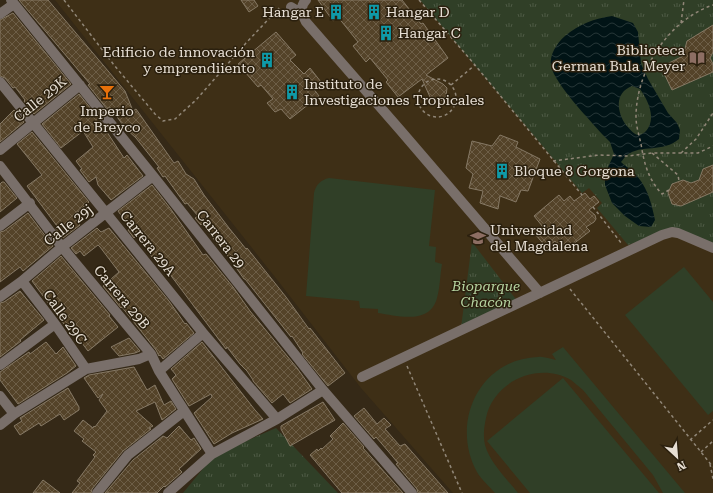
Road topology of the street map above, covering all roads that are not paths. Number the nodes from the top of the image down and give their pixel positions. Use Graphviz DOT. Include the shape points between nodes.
graph roads {
  1 [pos="306,0"];
  2 [pos="13,2"];
  3 [pos="286,6"];
  4 [pos="301,13"];
  5 [pos="0,14"];
  6 [pos="0,82"];
  7 [pos="80,85"];
  8 [pos="33,123"];
  9 [pos="0,150"];
  10 [pos="0,166"];
  11 [pos="154,176"];
  12 [pos="30,203"];
  13 [pos="106,213"];
  14 [pos="0,226"];
  15 [pos="62,247"];
  16 [pos="713,248"];
  17 [pos="22,281"];
  18 [pos="540,293"];
  19 [pos="0,297"];
  20 [pos="54,324"];
  21 [pos="203,333"];
  22 [pos="151,354"];
  23 [pos="0,366"];
  24 [pos="86,369"];
  25 [pos="159,371"];
  26 [pos="362,377"];
  27 [pos="323,390"];
  28 [pos="0,396"];
  29 [pos="184,411"];
  30 [pos="14,414"];
  31 [pos="277,419"];
  32 [pos="0,425"];
  33 [pos="212,454"];
  34 [pos="97,493"];
  35 [pos="168,493"];
  36 [pos="412,493"];
  1 -- 4 [label="street"];
  2 -- 5 [label="street"];
  2 -- 7 [label="street, Carrera 29"];
  3 -- 4 [label="street"];
  4 -- 18 [label="street" via="306,22"];
  6 -- 8 [label="street, Carrera 29A"];
  7 -- 8 [label="street, Calle 29K"];
  7 -- 11 [label="street, Carrera 29"];
  8 -- 9 [label="street, Calle 29K"];
  8 -- 13 [label="street, Carrera 29A"];
  10 -- 12 [label="street, Carrera 29B"];
  11 -- 13 [label="street, Calle 29j"];
  11 -- 27 [label="street, Carrera 29"];
  12 -- 14 [label="street"];
  12 -- 15 [label="street, Carrera 29B"];
  13 -- 15 [label="street, Calle 29j"];
  13 -- 21 [label="street, Carrera 29A"];
  15 -- 17 [label="street, Calle 29j"];
  15 -- 22 [label="street, Carrera 29B"];
  16 -- 18 [label="street" via="672,232"];
  17 -- 19 [label="street, Calle 29j"];
  17 -- 20 [label="street, Calle 29C"];
  18 -- 26 [label="street"];
  20 -- 23 [label="street"];
  20 -- 24 [label="street, Calle 29C"];
  21 -- 25 [label="street"];
  21 -- 31 [label="street, Carrera 29A"];
  22 -- 24 [label="street" via="139,359"];
  22 -- 25 [label="street, Carrera 29B"];
  24 -- 30 [label="street"];
  25 -- 29 [label="street, Carrera 29B"];
  27 -- 31 [label="street"];
  27 -- 36 [label="street, Carrera 29"];
  28 -- 30 [label="street"];
  29 -- 33 [label="street, Carrera 29B"];
  29 -- 34 [label="street" via="128,455"];
  30 -- 32 [label="street"];
  31 -- 33 [label="street"];
  33 -- 35 [label="street"];
}
